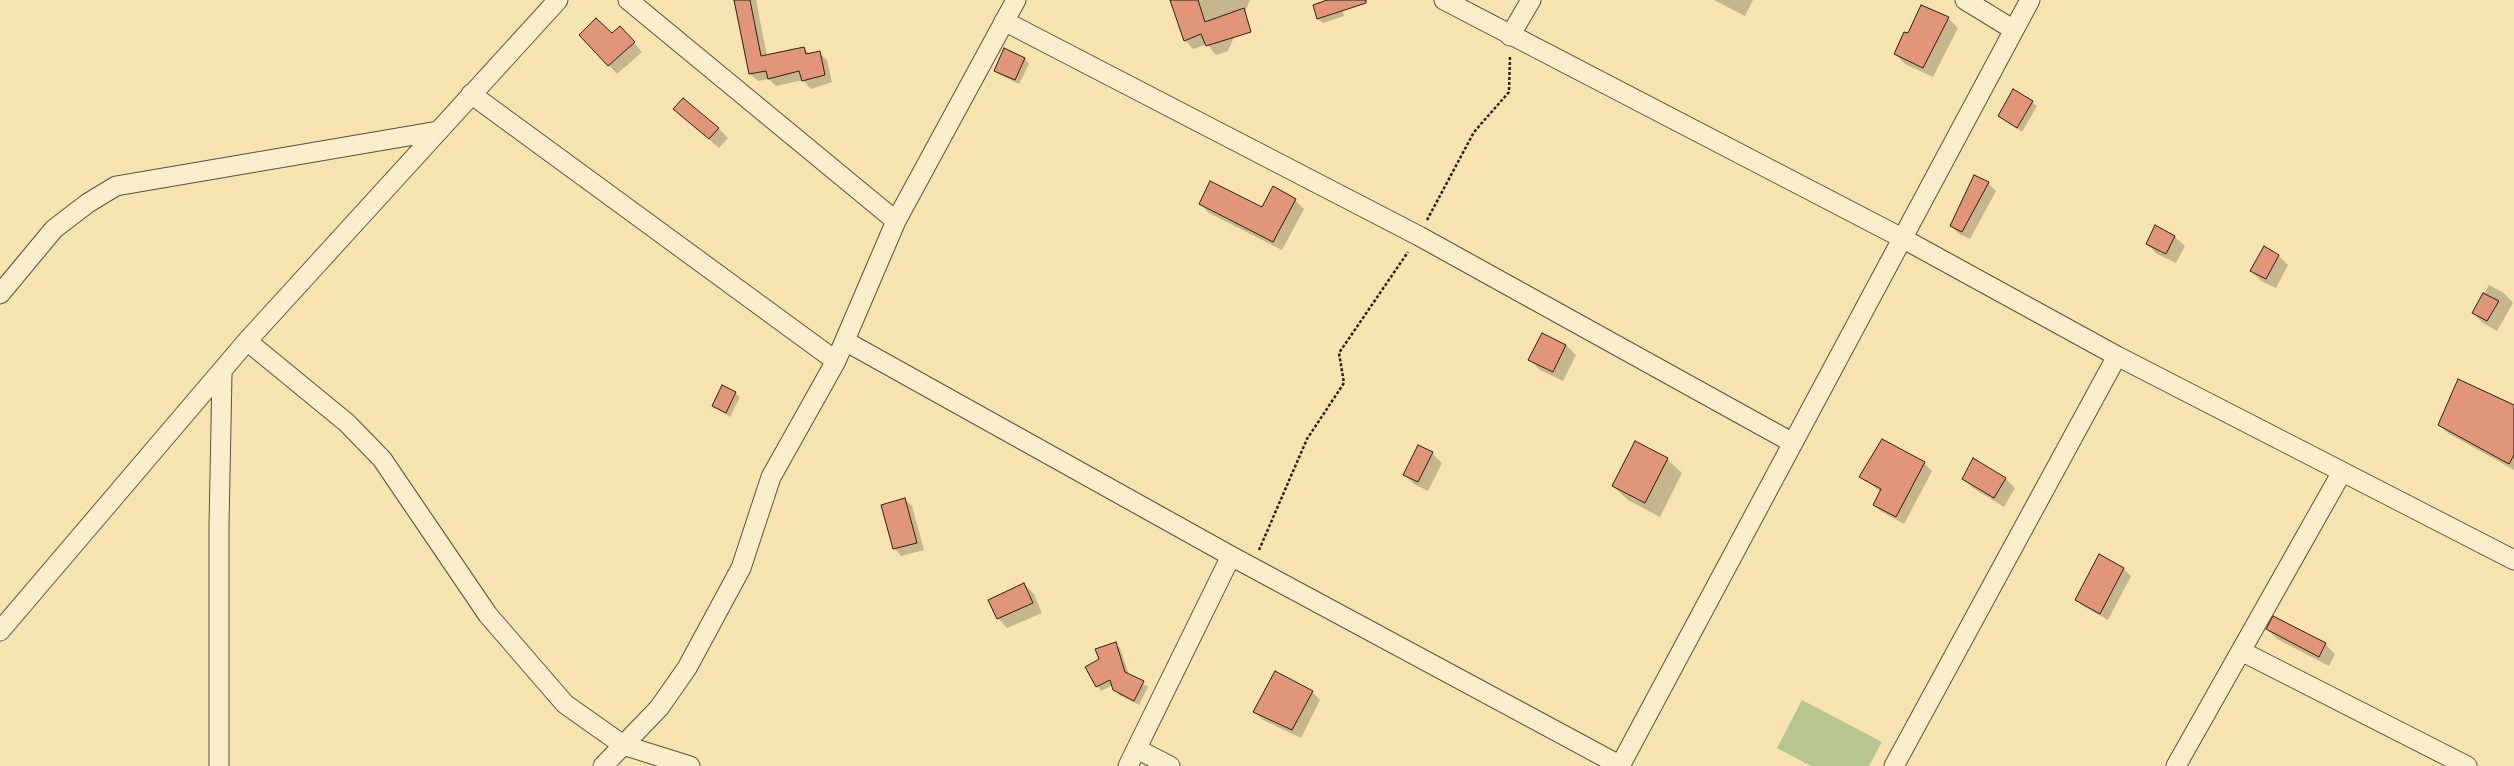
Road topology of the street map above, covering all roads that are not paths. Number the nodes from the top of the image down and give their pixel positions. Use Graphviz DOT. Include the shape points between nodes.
graph roads {
  1 [pos="558,0"];
  2 [pos="628,0"];
  3 [pos="1016,0"];
  4 [pos="1444,0"];
  5 [pos="1532,0"];
  6 [pos="1965,0"];
  7 [pos="2030,0"];
  8 [pos="1004,21"];
  9 [pos="2014,30"];
  10 [pos="1510,36"];
  11 [pos="471,94"];
  12 [pos="438,131"];
  13 [pos="896,221"];
  14 [pos="1902,238"];
  15 [pos="0,294"];
  16 [pos="845,340"];
  17 [pos="247,341"];
  18 [pos="2117,356"];
  19 [pos="836,361"];
  20 [pos="222,374"];
  21 [pos="1793,443"];
  22 [pos="2342,472"];
  23 [pos="1231,556"];
  24 [pos="2514,560"];
  25 [pos="0,631"];
  26 [pos="2241,651"];
  27 [pos="623,745"];
  28 [pos="1137,749"];
  29 [pos="219,766"];
  30 [pos="603,766"];
  31 [pos="690,766"];
  32 [pos="1128,766"];
  33 [pos="1170,766"];
  34 [pos="1620,766"];
  35 [pos="1894,766"];
  36 [pos="2176,766"];
  37 [pos="2467,766"];
  1 -- 11 [label="street"];
  2 -- 13 [label="street"];
  3 -- 8 [label="street"];
  4 -- 10 [label="street"];
  5 -- 10 [label="street"];
  6 -- 9 [label="street"];
  7 -- 9 [label="street"];
  8 -- 13 [label="street"];
  8 -- 21 [label="street" via="1419,236"];
  9 -- 14 [label="street"];
  10 -- 14 [label="street"];
  11 -- 12 [label="street"];
  11 -- 19 [label="street"];
  12 -- 15 [label="street" via="116,186 54,229"];
  12 -- 17 [label="street"];
  13 -- 16 [label="street"];
  14 -- 18 [label="street"];
  14 -- 21 [label="street"];
  16 -- 19 [label="street"];
  16 -- 23 [label="street"];
  17 -- 20 [label="street"];
  17 -- 27 [label="street" via="347,422 382,459 488,615 565,704"];
  18 -- 22 [label="street"];
  18 -- 35 [label="street"];
  19 -- 27 [label="street" via="771,477 741,568 687,668 659,708"];
  20 -- 25 [label="street"];
  20 -- 29 [label="street"];
  21 -- 34 [label="street"];
  22 -- 24 [label="street"];
  22 -- 26 [label="street"];
  23 -- 28 [label="street"];
  23 -- 34 [label="street"];
  26 -- 36 [label="street"];
  26 -- 37 [label="street"];
  27 -- 30 [label="street"];
  27 -- 31 [label="street"];
  28 -- 32 [label="street"];
  28 -- 33 [label="street"];
}
